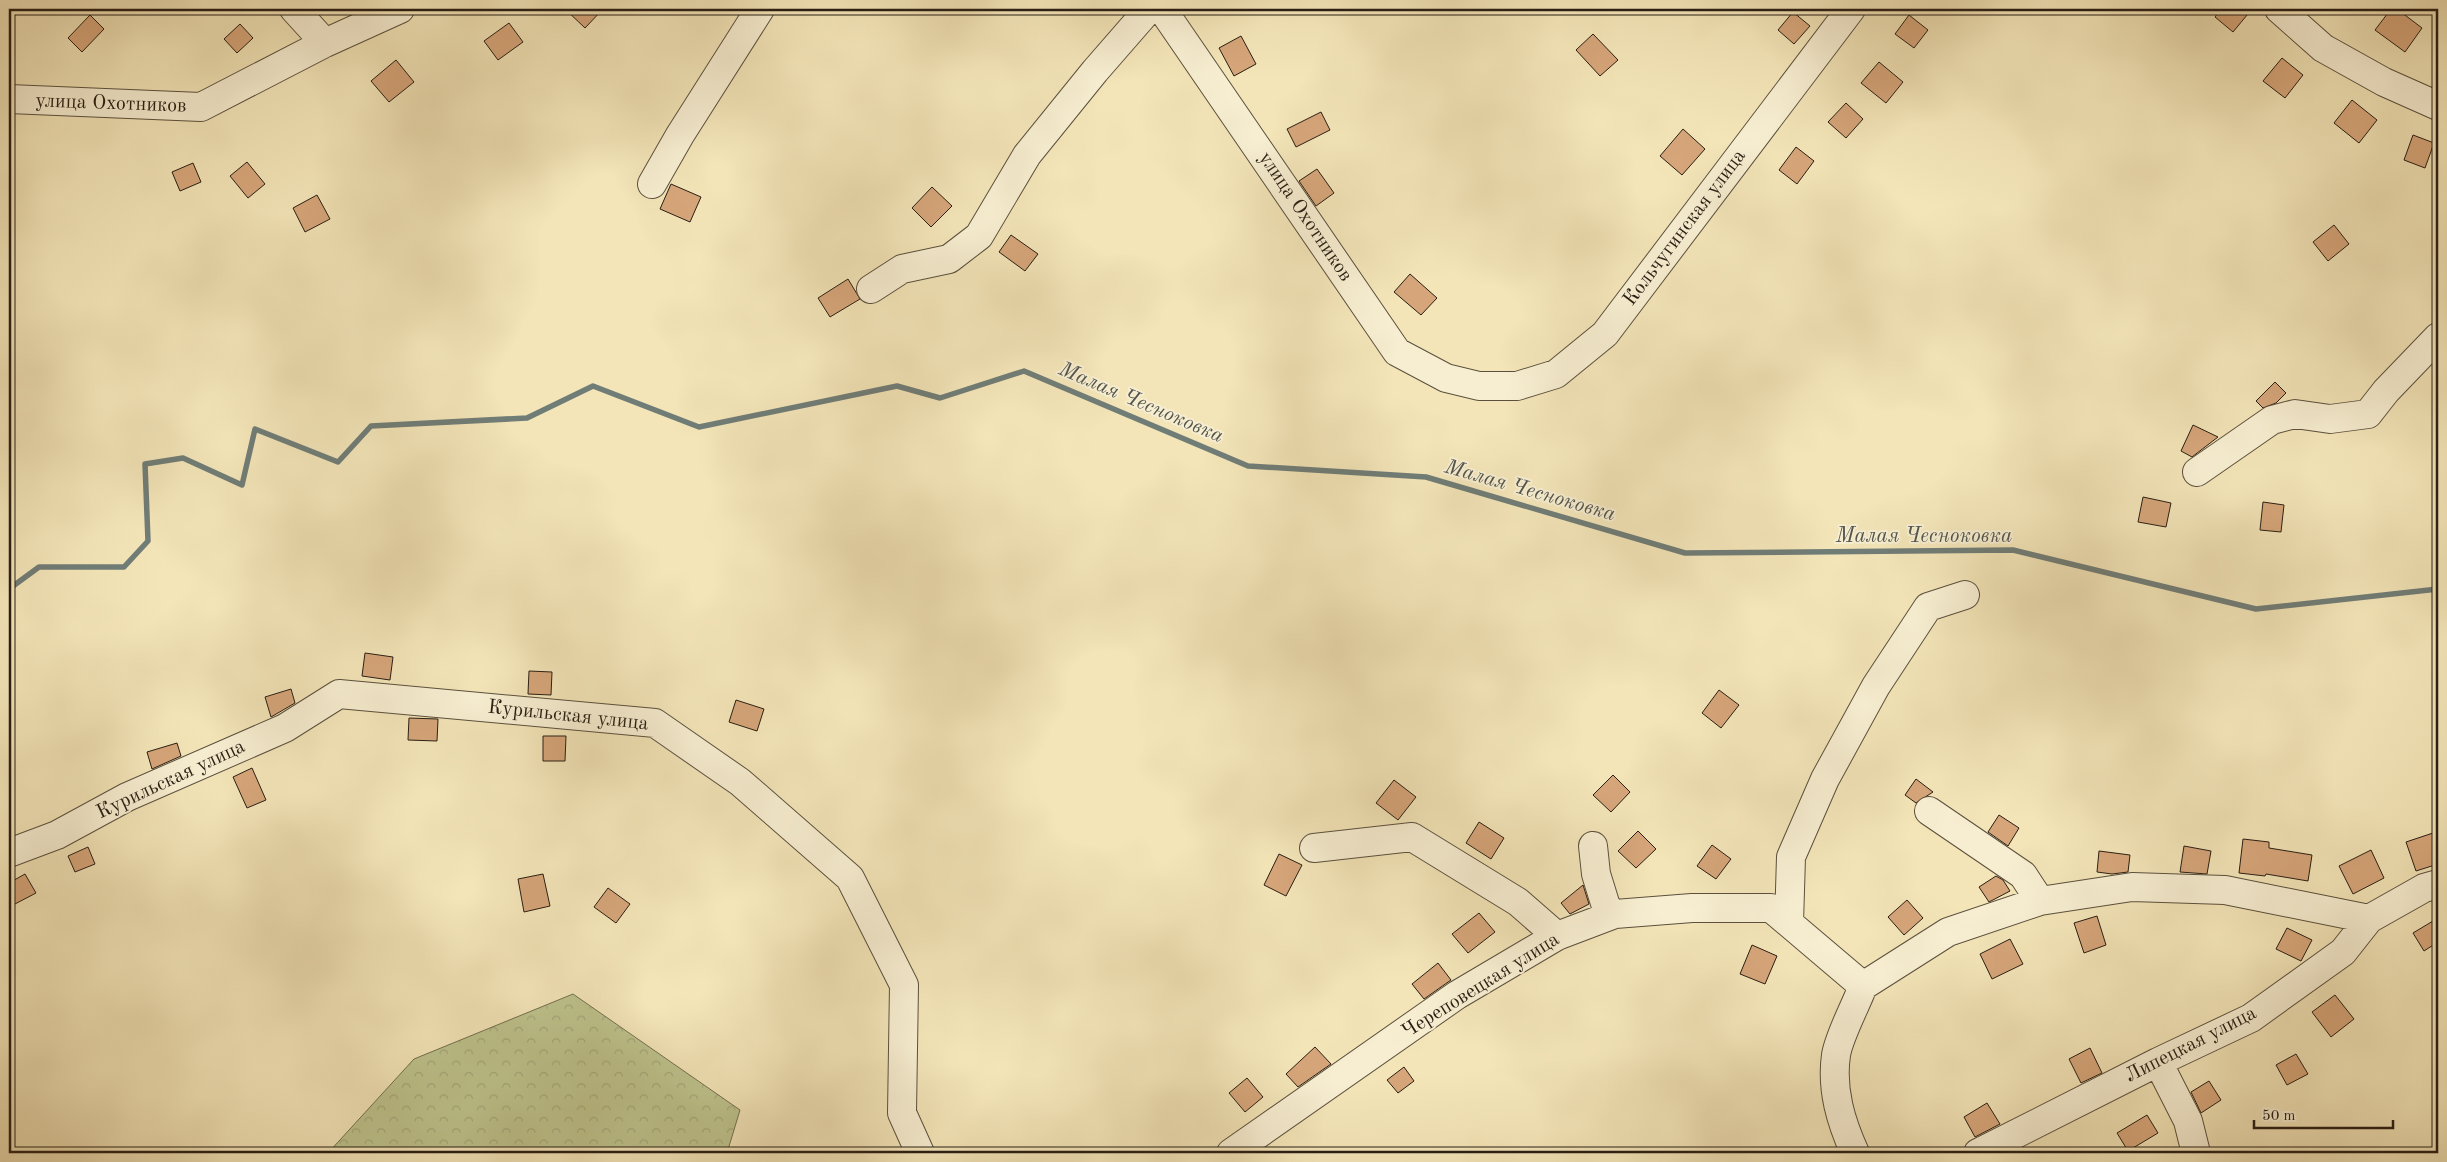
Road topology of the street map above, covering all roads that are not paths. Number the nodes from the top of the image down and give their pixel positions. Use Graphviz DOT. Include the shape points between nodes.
graph roads {
  1 [pos="294,9"];
  2 [pos="400,9"];
  3 [pos="760,9"];
  4 [pos="1150,9"];
  5 [pos="1162,9"];
  6 [pos="1851,9"];
  7 [pos="2279,9"];
  8 [pos="325,43"];
  9 [pos="9,99"];
  10 [pos="2438,106"];
  11 [pos="652,184"];
  12 [pos="871,289"];
  13 [pos="2438,337"];
  14 [pos="1479,386"];
  15 [pos="2197,472"];
  16 [pos="1965,595"];
  17 [pos="1929,811"];
  18 [pos="1592,846"];
  19 [pos="1314,848"];
  20 [pos="9,854"];
  21 [pos="2438,884"];
  22 [pos="2040,901"];
  23 [pos="1609,916"];
  24 [pos="2369,920"];
  25 [pos="1789,924"];
  26 [pos="1557,936"];
  27 [pos="1863,986"];
  28 [pos="2158,1062"];
  29 [pos="920,1153"];
  30 [pos="1231,1153"];
  31 [pos="1855,1153"];
  32 [pos="1978,1153"];
  33 [pos="2196,1153"];
  1 -- 8 [label="street"];
  2 -- 8 [label="street, улица Охотников"];
  3 -- 11 [label="street"];
  4 -- 12 [label="street" via="1027,155 978,236 949,259 902,269"];
  5 -- 14 [label="street, улица Охотников" via="1397,352 1446,378"];
  6 -- 14 [label="street, Кольчугинская улица" via="1605,334 1556,374 1517,386"];
  7 -- 10 [label="street" via="2323,48 2384,82"];
  8 -- 9 [label="street, улица Охотников" via="201,107"];
  13 -- 15 [label="street" via="2386,390 2368,414 2330,419 2295,414 2272,420"];
  16 -- 25 [label="street" via="1928,607 1876,686 1830,771 1791,858"];
  17 -- 22 [label="street" via="2023,875"];
  18 -- 23 [label="street" via="1596,874"];
  19 -- 26 [label="street" via="1412,837 1518,902"];
  20 -- 29 [label="street, Курильская улица" via="57,835 127,797 285,728 339,694 654,722 740,782 850,878 904,985 902,1113"];
  21 -- 24 [label="street, Липецкая улица" via="2424,888"];
  22 -- 24 [label="street" via="2132,887 2225,890"];
  22 -- 27 [label="street" via="1948,932"];
  23 -- 25 [label="street, Череповецкая улица" via="1692,908 1771,908"];
  23 -- 26 [label="street, Череповецкая улица"];
  24 -- 28 [label="street, Липецкая улица" via="2343,952 2251,1018"];
  25 -- 27 [label="street, Череповецкая улица"];
  26 -- 30 [label="street, Череповецкая улица" via="1457,995"];
  27 -- 31 [label="street" via="1836,1054 1834,1084 1843,1126"];
  28 -- 32 [label="street, Липецкая улица"];
  28 -- 33 [label="street" via="2188,1121"];
}
